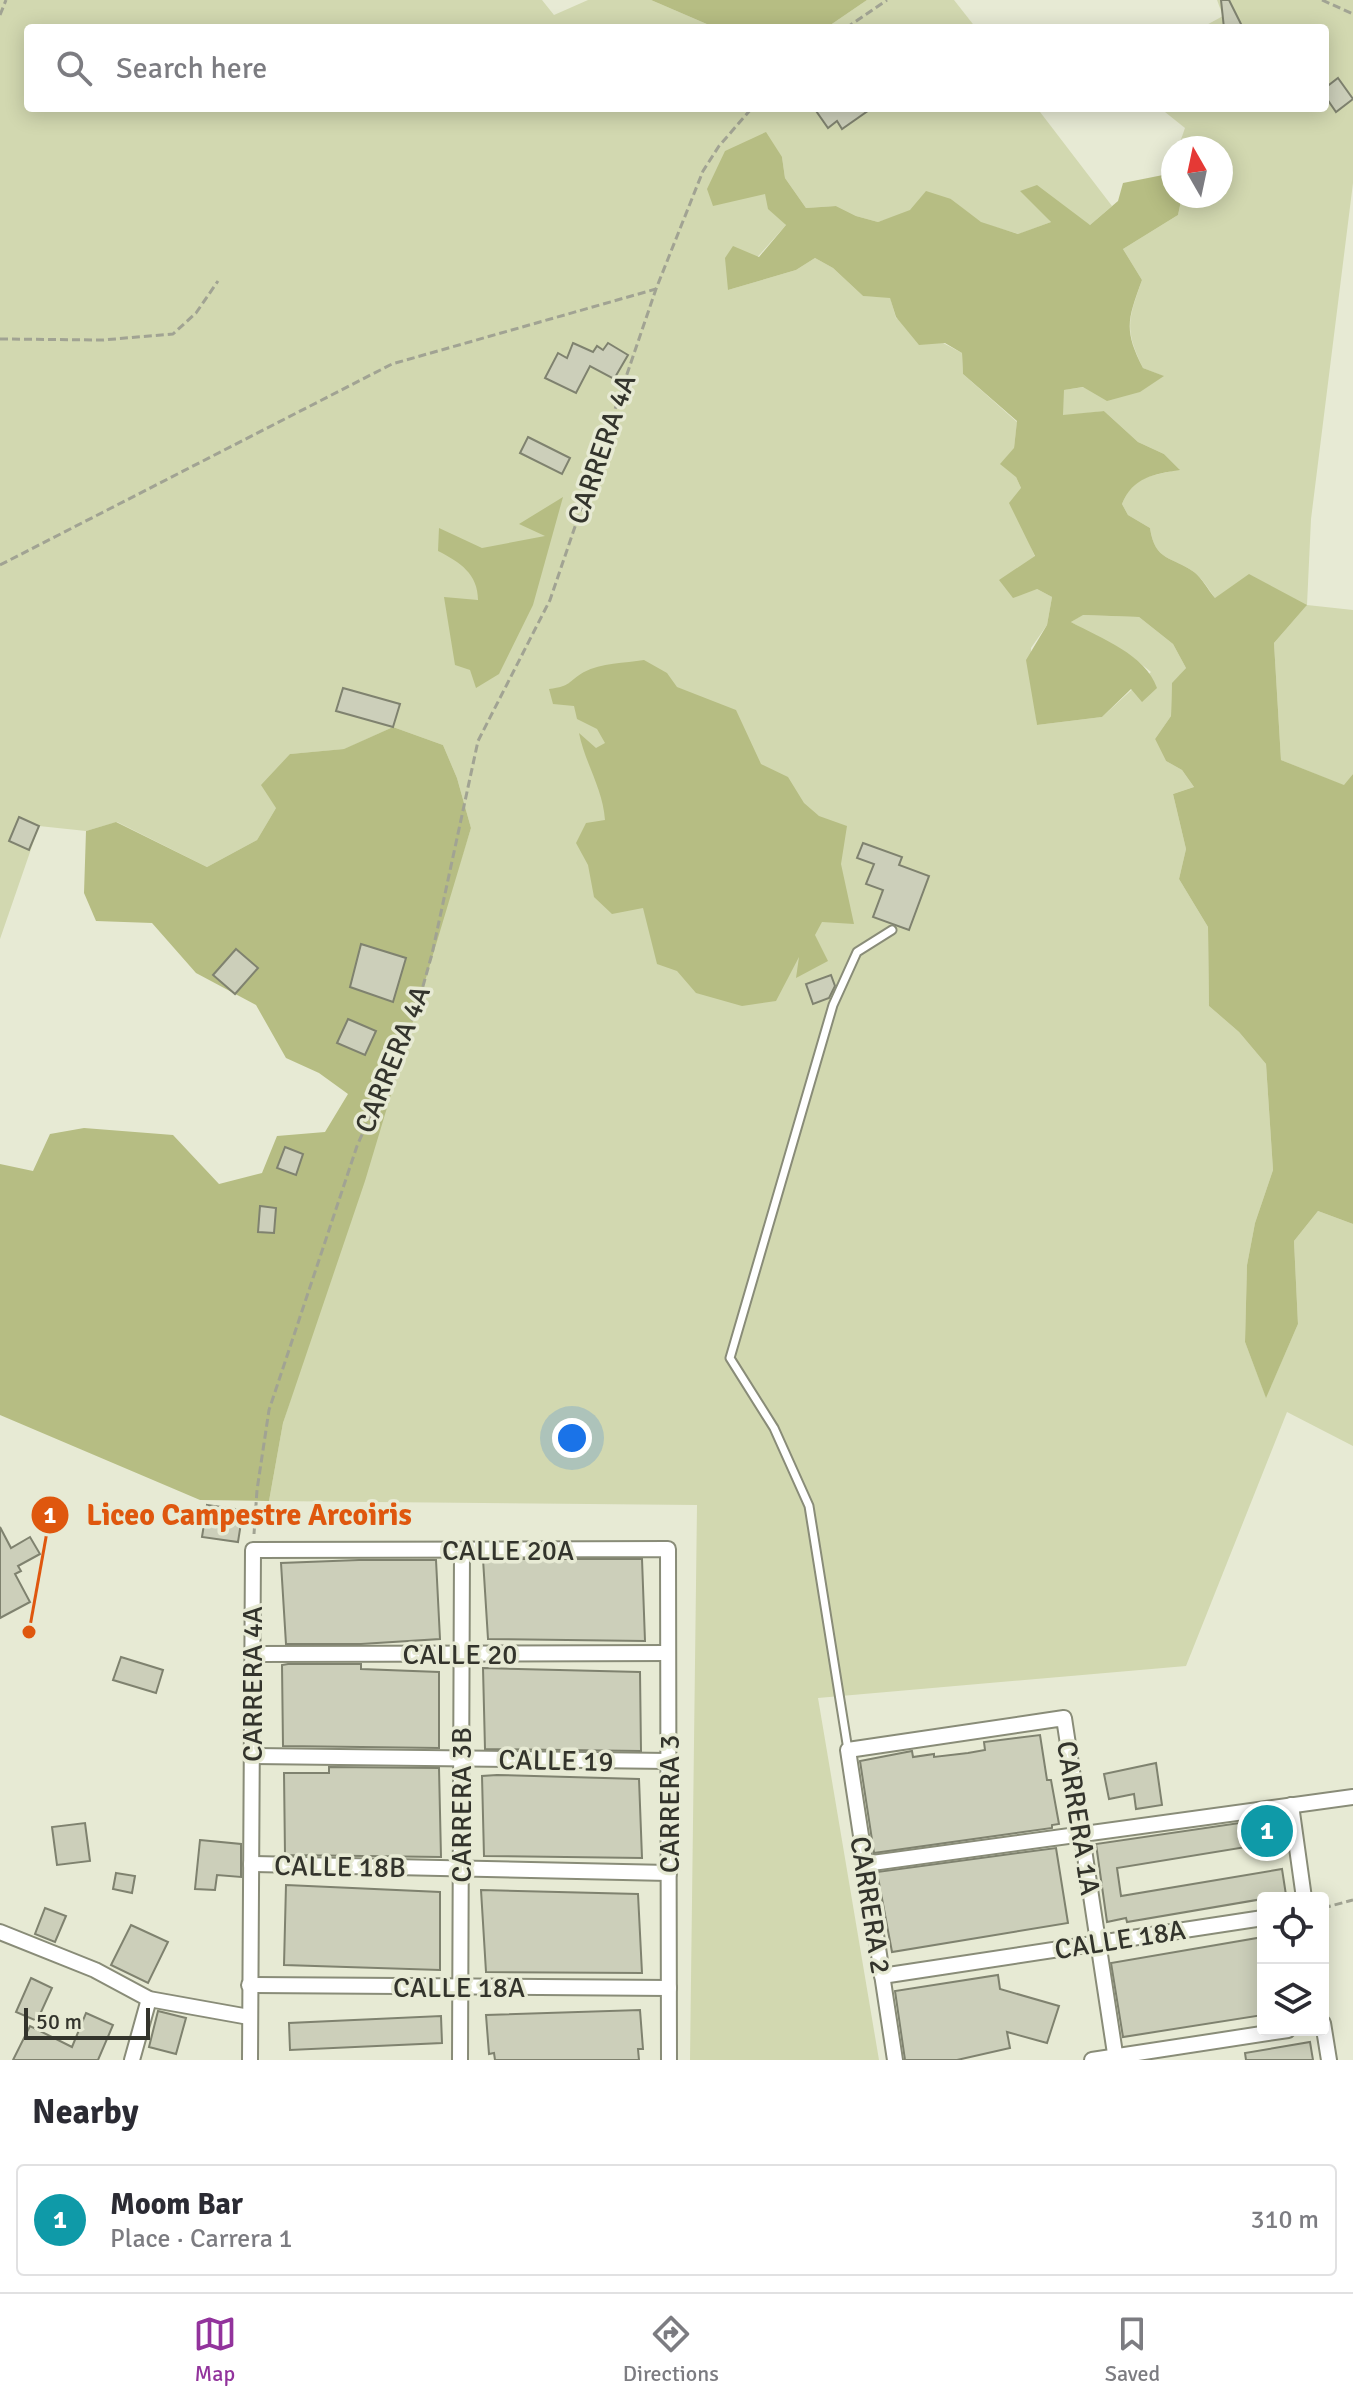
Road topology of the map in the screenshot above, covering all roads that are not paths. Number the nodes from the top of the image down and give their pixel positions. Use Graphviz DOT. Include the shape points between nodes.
graph roads {
  1 [pos="892,930"];
  2 [pos="668,1549"];
  3 [pos="253,1550"];
  4 [pos="462,1550"];
  5 [pos="668,1653"];
  6 [pos="252,1654"];
  7 [pos="461,1654"];
  8 [pos="848,1750"];
  9 [pos="252,1756"];
  10 [pos="461,1759"];
  11 [pos="669,1761"];
  12 [pos="1353,1797"];
  13 [pos="1291,1805"];
  14 [pos="1082,1833"];
  15 [pos="251,1864"];
  16 [pos="865,1864"];
  17 [pos="460,1869"];
  18 [pos="669,1873"];
  19 [pos="1303,1892"];
  20 [pos="1257,1919"];
  21 [pos="0,1932"];
  22 [pos="1098,1943"];
  23 [pos="882,1976"];
  24 [pos="249,1985"];
  25 [pos="460,1987"];
  26 [pos="669,1988"];
  27 [pos="149,1999"];
  28 [pos="249,2017"];
  29 [pos="1257,2035"];
  30 [pos="1325,2036"];
  31 [pos="1116,2058"];
  32 [pos="132,2060"];
  33 [pos="250,2060"];
  34 [pos="460,2060"];
  35 [pos="669,2060"];
  36 [pos="895,2060"];
  37 [pos="1092,2060"];
  38 [pos="1329,2060"];
  1 -- 8 [label="lane" via="857,952 833,1005 730,1358 774,1428 809,1506"];
  2 -- 4 [label="street, CALLE 20A"];
  2 -- 5 [label="street, CARRERA 3"];
  3 -- 4 [label="street, CALLE 20A"];
  3 -- 6 [label="street, CARRERA 4A"];
  4 -- 7 [label="street, CARRERA 3B"];
  5 -- 7 [label="street, CALLE 20"];
  5 -- 11 [label="street, CARRERA 3"];
  6 -- 7 [label="street, CALLE 20"];
  6 -- 9 [label="street, CARRERA 4A"];
  7 -- 10 [label="street, CARRERA 3B"];
  8 -- 14 [label="street, CARRERA 1A" via="1064,1718"];
  8 -- 16 [label="street, CARRERA 2"];
  9 -- 10 [label="street, CALLE 19"];
  9 -- 15 [label="street, CARRERA 4A"];
  10 -- 11 [label="street, CALLE 19"];
  10 -- 17 [label="street, CARRERA 3B"];
  11 -- 18 [label="street, CARRERA 3"];
  12 -- 13 [label="street"];
  13 -- 14 [label="street"];
  13 -- 19 [label="street"];
  14 -- 16 [label="street"];
  14 -- 22 [label="street, CARRERA 1A"];
  15 -- 17 [label="street, CALLE 18B"];
  15 -- 24 [label="street, CARRERA 4A"];
  16 -- 23 [label="street, CARRERA 2"];
  17 -- 18 [label="street, CALLE 18B"];
  17 -- 25 [label="street, CARRERA 3B"];
  18 -- 26 [label="street, CARRERA 3"];
  20 -- 22 [label="street, CALLE 18A"];
  21 -- 27 [label="street" via="84,1965"];
  22 -- 23 [label="street, CALLE 18A"];
  22 -- 31 [label="street, CARRERA 1A"];
  23 -- 36 [label="street, CARRERA 2"];
  24 -- 25 [label="street, CALLE 18A"];
  24 -- 28 [label="street, CARRERA 4A"];
  25 -- 26 [label="street, CALLE 18A"];
  25 -- 34 [label="street, CARRERA 3B"];
  26 -- 35 [label="street, CARRERA 3"];
  27 -- 28 [label="street"];
  27 -- 32 [label="street"];
  28 -- 33 [label="street, CARRERA 4A"];
  29 -- 31 [label="street"];
  30 -- 38 [label="street"];
  31 -- 37 [label="street"];
}
